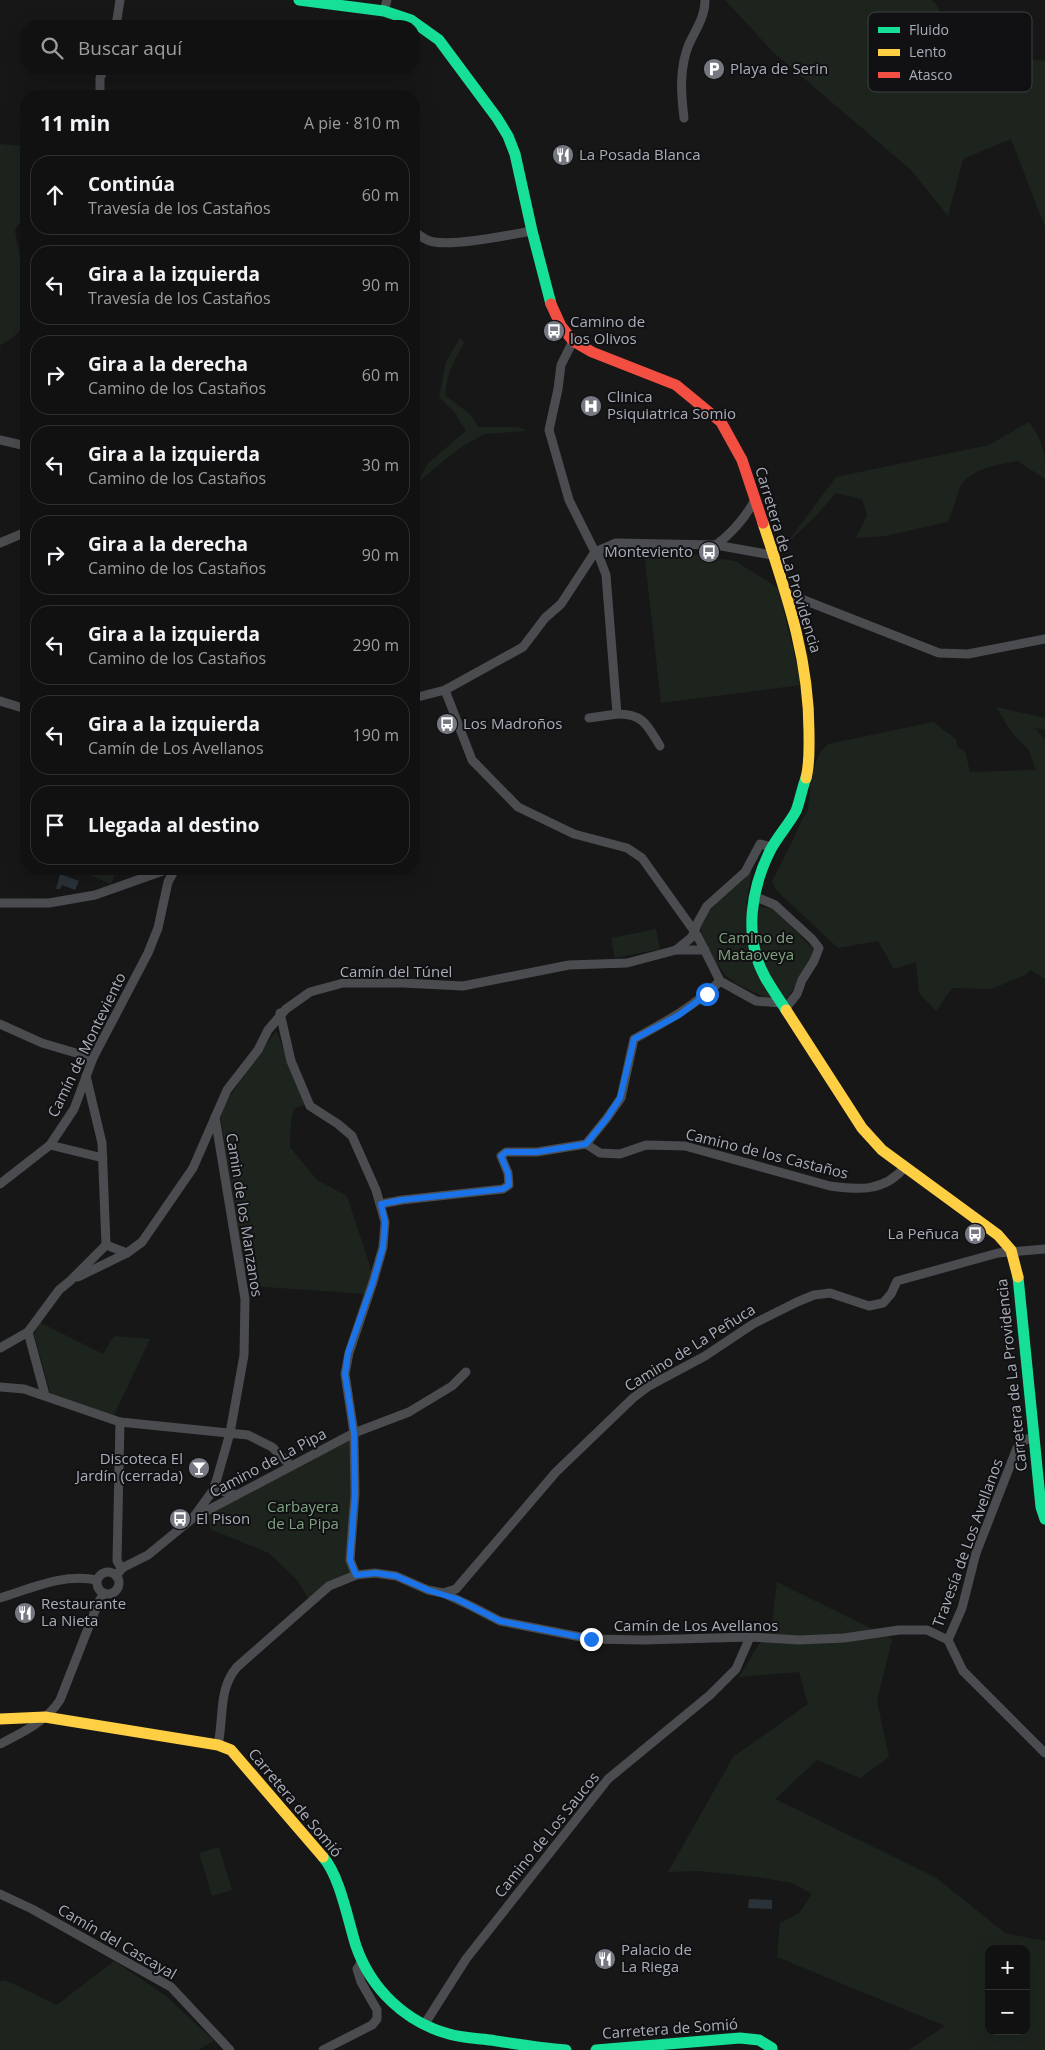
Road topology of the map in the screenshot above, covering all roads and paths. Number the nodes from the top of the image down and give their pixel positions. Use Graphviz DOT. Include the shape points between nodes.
graph roads {
  1 [pos="120,0"];
  2 [pos="299,0"];
  3 [pos="705,0"];
  4 [pos="386,6"];
  5 [pos="117,20"];
  6 [pos="411,20"];
  7 [pos="420,26"];
  8 [pos="101,75"];
  9 [pos="100,90"];
  10 [pos="684,118"];
  11 [pos="532,231"];
  12 [pos="420,236"];
  13 [pos="573,341"];
  14 [pos="0,440"];
  15 [pos="20,445"];
  16 [pos="756,500"];
  17 [pos="20,535"];
  18 [pos="0,543"];
  19 [pos="716,546"];
  20 [pos="596,551"];
  21 [pos="772,555"];
  22 [pos="786,593"];
  23 [pos="1045,639"];
  24 [pos="445,690"];
  25 [pos="420,696"];
  26 [pos="0,701"];
  27 [pos="20,707"];
  28 [pos="617,714"];
  29 [pos="589,718"];
  30 [pos="660,746"];
  31 [pos="772,847"];
  32 [pos="152,875"];
  33 [pos="171,875"];
  34 [pos="754,896"];
  35 [pos="0,903"];
  36 [pos="695,931"];
  37 [pos="676,950"];
  38 [pos="705,950"];
  39 [pos="720,981"];
  40 [pos="783,1006"];
  41 [pos="280,1014"];
  42 [pos="0,1024"];
  43 [pos="92,1058"];
  44 [pos="86,1076"];
  45 [pos="214,1117"];
  46 [pos="586,1144"];
  47 [pos="50,1145"];
  48 [pos="103,1158"];
  49 [pos="905,1167"];
  50 [pos="0,1184"];
  51 [pos="381,1204"];
  52 [pos="106,1245"];
  53 [pos="1045,1248"];
  54 [pos="1011,1250"];
  55 [pos="127,1253"];
  56 [pos="70,1281"];
  57 [pos="28,1332"];
  58 [pos="0,1348"];
  59 [pos="466,1372"];
  60 [pos="0,1387"];
  61 [pos="45,1395"];
  62 [pos="120,1422"];
  63 [pos="230,1433"];
  64 [pos="354,1433"];
  65 [pos="1035,1438"];
  66 [pos="291,1466"];
  67 [pos="215,1484"];
  68 [pos="236,1495"];
  69 [pos="193,1518"];
  70 [pos="1045,1519"];
  71 [pos="119,1572"];
  72 [pos="356,1575"];
  73 [pos="97,1580"];
  74 [pos="104,1593"];
  75 [pos="443,1594"];
  76 [pos="0,1598"];
  77 [pos="750,1637"];
  78 [pos="948,1640"];
  79 [pos="45,1717"];
  80 [pos="0,1719"];
  81 [pos="0,1744"];
  82 [pos="218,1744"];
  83 [pos="1045,1753"];
  84 [pos="0,1894"];
  85 [pos="362,1961"];
  86 [pos="424,2025"];
  87 [pos="230,2050"];
  88 [pos="323,2050"];
  89 [pos="566,2050"];
  90 [pos="596,2050"];
  91 [pos="772,2050"];
  1 -- 5 [label="street"];
  2 -- 4 [label="street, Carretera de La Providencia"];
  3 -- 10 [label="street" via="705,10 684,60 681,77"];
  4 -- 6 [label="street, Carretera de La Providencia"];
  7 -- 11 [label="street, Carretera de La Providencia" via="439,40 508,136"];
  8 -- 9 [label="street"];
  11 -- 12 [label="street" via="456,242 435,242"];
  11 -- 13 [label="street, Carretera de La Providencia" via="554,313"];
  13 -- 16 [label="street, Carretera de La Providencia" via="592,352 676,385 721,422 742,460"];
  13 -- 20 [label="street" via="561,364 549,430 569,500"];
  14 -- 15 [label="street"];
  16 -- 19 [label="street"];
  16 -- 21 [label="street, Carretera de La Providencia"];
  17 -- 18 [label="street"];
  19 -- 20 [label="street" via="616,543"];
  19 -- 21 [label="street"];
  20 -- 24 [label="street" via="561,604 522,647"];
  20 -- 28 [label="street" via="606,575"];
  21 -- 22 [label="street, Carretera de La Providencia"];
  22 -- 23 [label="street" via="938,652 968,654"];
  22 -- 31 [label="street, Carretera de La Providencia" via="802,652 809,701 809,766 796,810"];
  24 -- 25 [label="street"];
  24 -- 36 [label="street" via="472,760 518,807 574,834 627,848 642,858"];
  26 -- 27 [label="street"];
  28 -- 29 [label="street"];
  28 -- 30 [label="street" via="632,714 642,719"];
  31 -- 34 [label="street, Carretera de La Providencia" via="761,868"];
  31 -- 36 [label="street" via="760,844 745,872 707,906"];
  32 -- 35 [label="street" via="95,895 49,903"];
  33 -- 43 [label="street, Camín de Monteviento" via="148,953"];
  34 -- 40 [label="street, Carretera de La Providencia" via="751,922 754,947 764,976"];
  34 -- 40 [label="street" via="775,905 819,948 797,994"];
  36 -- 37 [label="street"];
  36 -- 38 [label="street"];
  37 -- 38 [label="street"];
  37 -- 41 [label="street, Camín del Túnel" via="627,963 569,965 463,986 343,983 310,992"];
  38 -- 39 [label="street"];
  39 -- 40 [label="street" via="756,1001"];
  39 -- 46 [label="street" via="679,1015 634,1039 620,1098"];
  40 -- 49 [label="street, Carretera de La Providencia" via="862,1128 882,1150"];
  41 -- 45 [label="street, Camín del Túnel" via="258,1050 227,1090"];
  41 -- 51 [label="street" via="292,1061 310,1106 352,1136"];
  42 -- 43 [label="street" via="42,1043"];
  43 -- 44 [label="street, Camín de Monteviento"];
  44 -- 47 [label="street, Camín de Monteviento" via="74,1109"];
  44 -- 48 [label="street"];
  45 -- 55 [label="street, Camín del Túnel" via="193,1168 142,1242"];
  45 -- 63 [label="street, Camin de los Manzanos" via="245,1299 244,1355"];
  46 -- 49 [label="street, Camino de los Castaños" via="600,1152 620,1154 646,1146 684,1146 830,1186 853,1189 874,1188"];
  46 -- 51 [label="street" via="537,1152 506,1152 501,1156 509,1185 503,1189"];
  47 -- 48 [label="street"];
  47 -- 50 [label="street, Camín de Monteviento"];
  48 -- 52 [label="street"];
  49 -- 54 [label="street, Carretera de La Providencia" via="989,1227"];
  51 -- 64 [label="street" via="385,1222 383,1247 348,1353 345,1374"];
  52 -- 55 [label="street"];
  52 -- 56 [label="street"];
  53 -- 54 [label="street, Camino de La Peñuca"];
  54 -- 65 [label="street, Carretera de La Providencia" via="1020,1285"];
  54 -- 75 [label="street, Camino de La Peñuca" via="897,1281 882,1303 869,1306 830,1293 814,1295 753,1324 705,1356 649,1386 556,1472 456,1589"];
  55 -- 56 [label="street, Camín del Túnel"];
  56 -- 57 [label="street" via="43,1309"];
  57 -- 58 [label="street"];
  57 -- 61 [label="street"];
  59 -- 64 [label="street, Camino de La Pipa" via="452,1386 409,1412"];
  60 -- 61 [label="street"];
  61 -- 62 [label="street"];
  62 -- 63 [label="street"];
  62 -- 71 [label="street"];
  63 -- 66 [label="street" via="262,1441"];
  63 -- 67 [label="street, Camin de los Manzanos"];
  64 -- 66 [label="street, Camino de La Pipa"];
  64 -- 72 [label="street" via="355,1494 350,1560"];
  65 -- 70 [label="street, Carretera de La Providencia"];
  65 -- 78 [label="street, Travesía de Los Avellanos" via="1026,1439 1017,1448 976,1553 962,1608"];
  66 -- 68 [label="street, Camino de La Pipa"];
  67 -- 68 [label="street" via="222,1491"];
  67 -- 69 [label="street, Camin de los Manzanos"];
  68 -- 69 [label="street, Camino de La Pipa"];
  69 -- 71 [label="street, Camino de La Pipa" via="148,1555"];
  71 -- 73 [label="street" via="100,1574"];
  71 -- 74 [label="street" via="117,1589"];
  72 -- 75 [label="street, Camín de Los Avellanos" via="396,1576"];
  72 -- 82 [label="street, Camín de Los Avellanos" via="340,1580 318,1594 228,1677"];
  73 -- 74 [label="street" via="99,1590"];
  73 -- 76 [label="street" via="82,1577 61,1579"];
  74 -- 79 [label="street" via="60,1700"];
  75 -- 77 [label="street, Camín de Los Avellanos" via="500,1621 591,1639"];
  77 -- 78 [label="street, Camín de Los Avellanos" via="799,1640 927,1630"];
  77 -- 86 [label="street, Camino de Los Saucos" via="736,1669 710,1695 608,1780 466,1959"];
  78 -- 83 [label="street" via="963,1671"];
  79 -- 80 [label="street, Carretera de Somió"];
  79 -- 81 [label="street"];
  79 -- 82 [label="street, Carretera de Somió"];
  82 -- 85 [label="street, Carretera de Somió" via="231,1750 327,1861 337,1881"];
  84 -- 87 [label="street, Camín del Cascayal" via="170,1986"];
  85 -- 86 [label="street, Carretera de Somió" via="379,1990 400,2010"];
  85 -- 88 [label="street" via="357,1969 360,1982 377,2010 377,2019 372,2025"];
  86 -- 89 [label="street, Carretera de Somió" via="451,2034"];
  90 -- 91 [label="street, Carretera de Somió" via="740,2038 759,2040"];
}
